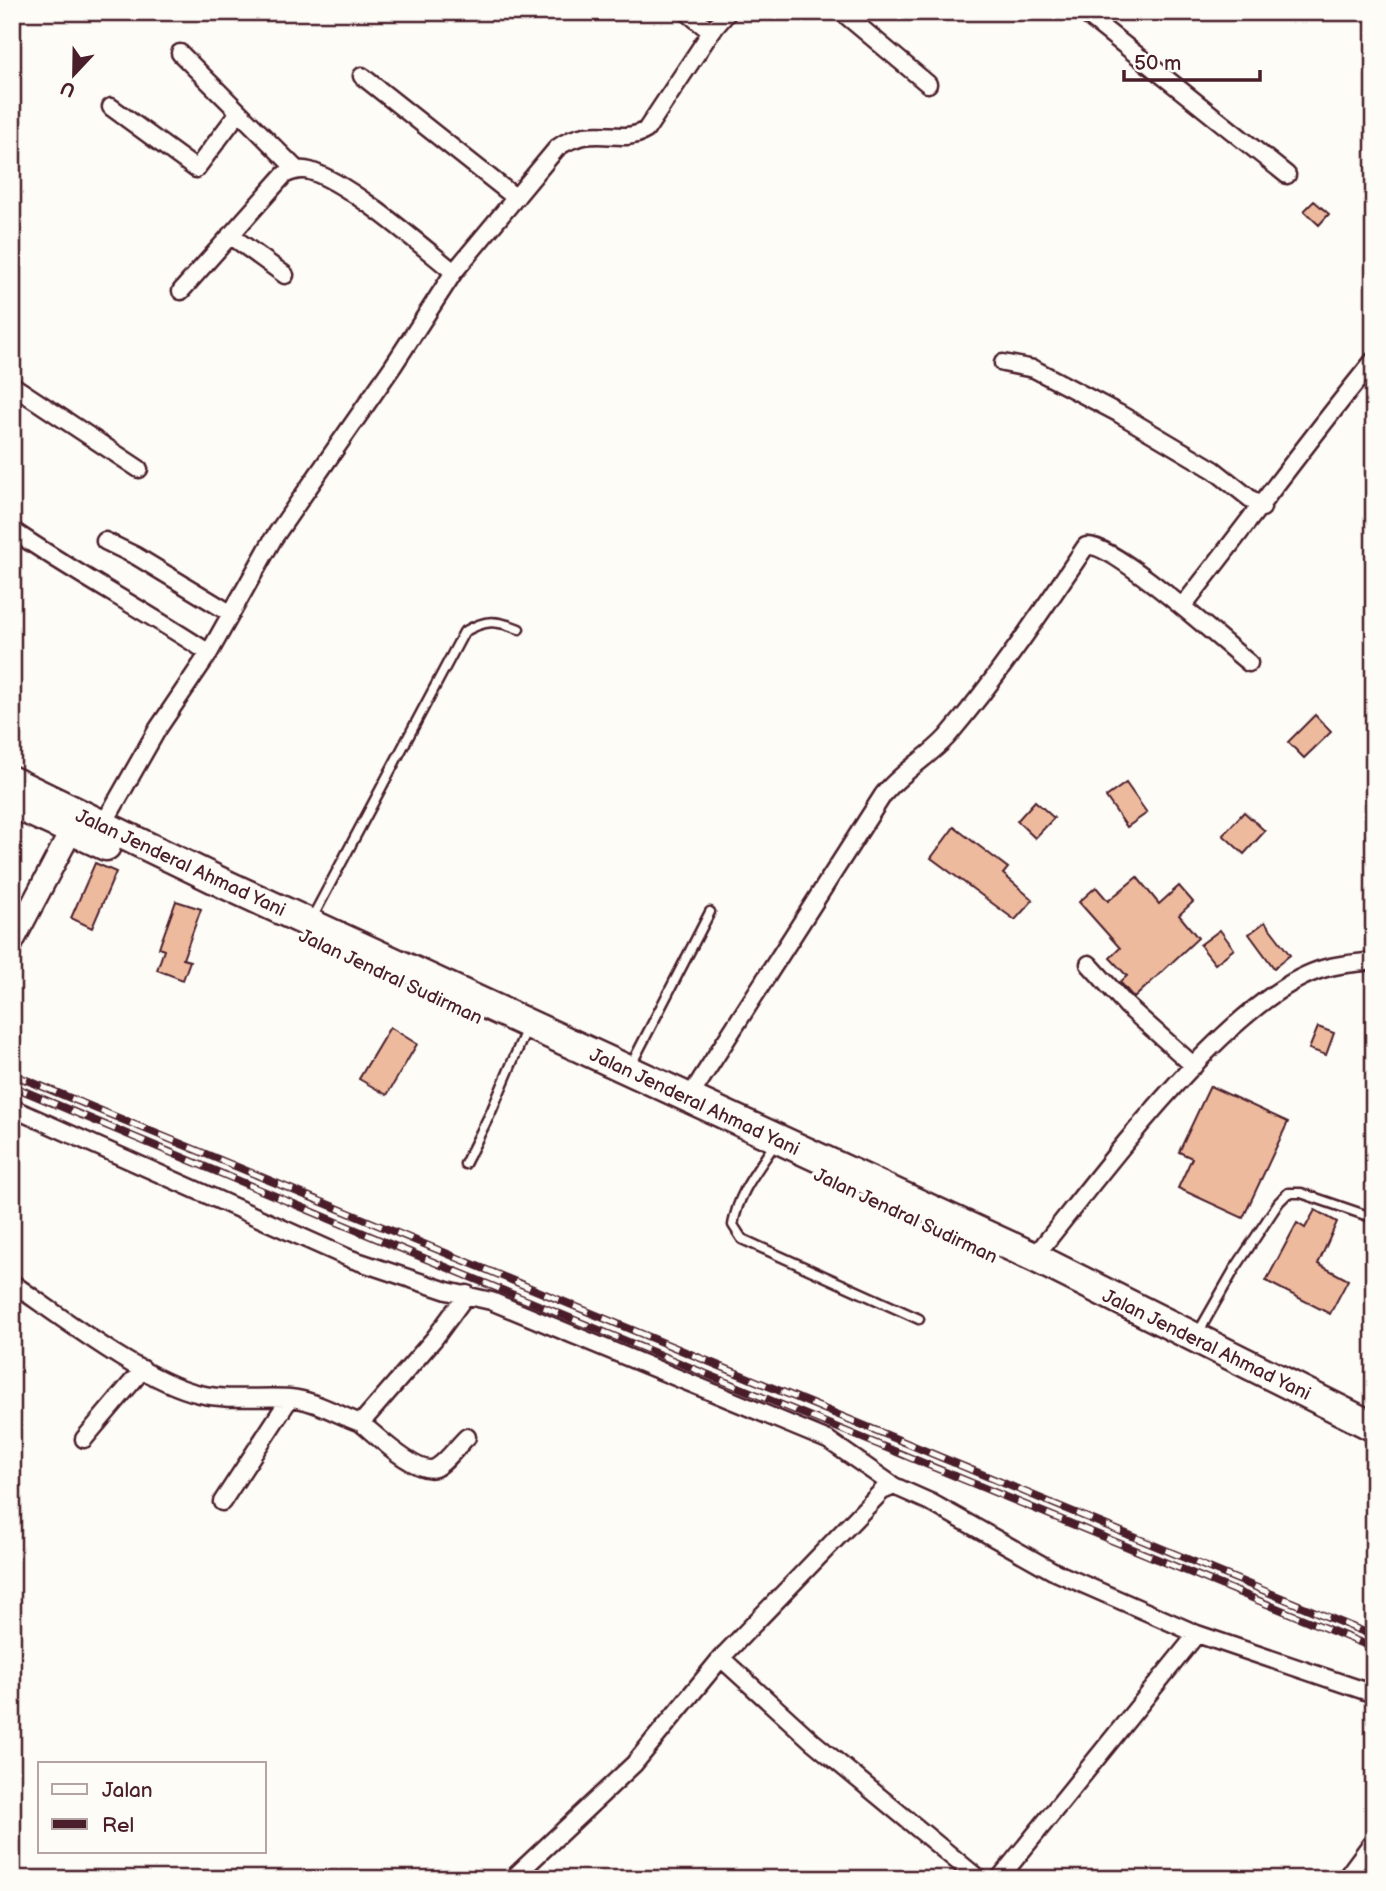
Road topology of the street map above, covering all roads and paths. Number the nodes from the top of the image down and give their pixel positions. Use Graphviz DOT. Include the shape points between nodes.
graph roads {
  1 [pos="687,12"];
  2 [pos="727,12"];
  3 [pos="842,12"];
  4 [pos="1083,12"];
  5 [pos="711,32"];
  6 [pos="180,53"];
  7 [pos="362,76"];
  8 [pos="928,84"];
  9 [pos="111,107"];
  10 [pos="239,112"];
  11 [pos="296,169"];
  12 [pos="1287,175"];
  13 [pos="516,198"];
  14 [pos="230,235"];
  15 [pos="454,272"];
  16 [pos="285,275"];
  17 [pos="181,291"];
  18 [pos="1374,360"];
  19 [pos="1003,363"];
  20 [pos="12,385"];
  21 [pos="139,469"];
  22 [pos="1262,508"];
  23 [pos="12,530"];
  24 [pos="105,541"];
  25 [pos="1182,607"];
  26 [pos="230,613"];
  27 [pos="519,629"];
  28 [pos="209,653"];
  29 [pos="1249,663"];
  30 [pos="12,781"];
  31 [pos="12,803"];
  32 [pos="103,825"];
  33 [pos="71,831"];
  34 [pos="710,912"];
  35 [pos="309,922"];
  36 [pos="12,943"];
  37 [pos="1374,961"];
  38 [pos="1089,964"];
  39 [pos="523,1037"];
  40 [pos="1194,1066"];
  41 [pos="629,1071"];
  42 [pos="689,1098"];
  43 [pos="12,1108"];
  44 [pos="770,1151"];
  45 [pos="465,1164"];
  46 [pos="1374,1218"];
  47 [pos="1034,1257"];
  48 [pos="12,1283"];
  49 [pos="467,1294"];
  50 [pos="919,1319"];
  51 [pos="1195,1339"];
  52 [pos="143,1368"];
  53 [pos="290,1398"];
  54 [pos="361,1423"];
  55 [pos="1374,1427"];
  56 [pos="467,1437"];
  57 [pos="84,1438"];
  58 [pos="1374,1446"];
  59 [pos="894,1486"];
  60 [pos="222,1502"];
  61 [pos="1197,1634"];
  62 [pos="720,1658"];
  63 [pos="1374,1694"];
  64 [pos="1374,1840"];
  65 [pos="512,1879"];
  66 [pos="979,1879"];
  67 [pos="999,1879"];
  68 [pos="1345,1879"];
  1 -- 5 [label="street"];
  2 -- 5 [label="street"];
  3 -- 8 [label="street"];
  4 -- 12 [label="street"];
  5 -- 13 [label="street" via="646,130 638,135 588,133 568,140 556,148"];
  6 -- 10 [label="street"];
  7 -- 13 [label="street"];
  9 -- 10 [label="street" via="196,169"];
  10 -- 11 [label="street"];
  11 -- 14 [label="street" via="284,174"];
  11 -- 15 [label="street" via="335,183"];
  13 -- 15 [label="street"];
  14 -- 16 [label="street"];
  14 -- 17 [label="street"];
  15 -- 26 [label="street" via="274,539"];
  18 -- 22 [label="street" via="1314,433"];
  19 -- 22 [label="street" via="1034,369 1118,413 1214,470"];
  20 -- 21 [label="street"];
  22 -- 25 [label="street"];
  23 -- 28 [label="street"];
  24 -- 26 [label="street"];
  25 -- 29 [label="street"];
  25 -- 42 [label="street" via="1107,550 1086,546 970,710 884,794"];
  26 -- 28 [label="street"];
  27 -- 35 [label="lane" via="495,620 480,622 464,632"];
  28 -- 32 [label="street" via="157,730"];
  30 -- 32 [label="highway, Jalan Jenderal Ahmad Yani"];
  31 -- 33 [label="highway, Jalan Jendral Sudirman"];
  32 -- 35 [label="highway, Jalan Jenderal Ahmad Yani"];
  33 -- 36 [label="street"];
  33 -- 39 [label="highway, Jalan Jendral Sudirman"];
  34 -- 41 [label="lane"];
  35 -- 41 [label="highway, Jalan Jenderal Ahmad Yani"];
  37 -- 40 [label="street" via="1325,968 1286,986 1240,1020"];
  38 -- 40 [label="street"];
  39 -- 44 [label="highway, Jalan Jendral Sudirman"];
  39 -- 45 [label="lane"];
  40 -- 47 [label="street"];
  41 -- 42 [label="highway, Jalan Jenderal Ahmad Yani"];
  42 -- 47 [label="highway, Jalan Jenderal Ahmad Yani"];
  43 -- 49 [label="street" via="351,1259"];
  44 -- 50 [label="lane" via="736,1208 733,1225 743,1239"];
  44 -- 58 [label="highway, Jalan Jendral Sudirman" via="977,1248"];
  46 -- 51 [label="lane" via="1301,1193 1288,1193 1234,1270"];
  47 -- 51 [label="highway, Jalan Jenderal Ahmad Yani"];
  48 -- 52 [label="street"];
  49 -- 54 [label="street"];
  49 -- 59 [label="street" via="828,1440"];
  51 -- 55 [label="highway, Jalan Jenderal Ahmad Yani"];
  52 -- 53 [label="street" via="201,1395"];
  52 -- 57 [label="street"];
  53 -- 54 [label="street"];
  53 -- 60 [label="street"];
  54 -- 56 [label="street" via="413,1464 427,1468 436,1468"];
  59 -- 61 [label="street" via="1054,1571"];
  59 -- 62 [label="street" via="882,1491"];
  61 -- 63 [label="street"];
  61 -- 67 [label="street"];
  62 -- 65 [label="street" via="634,1764"];
  62 -- 66 [label="street"];
  64 -- 68 [label="street"];
}
